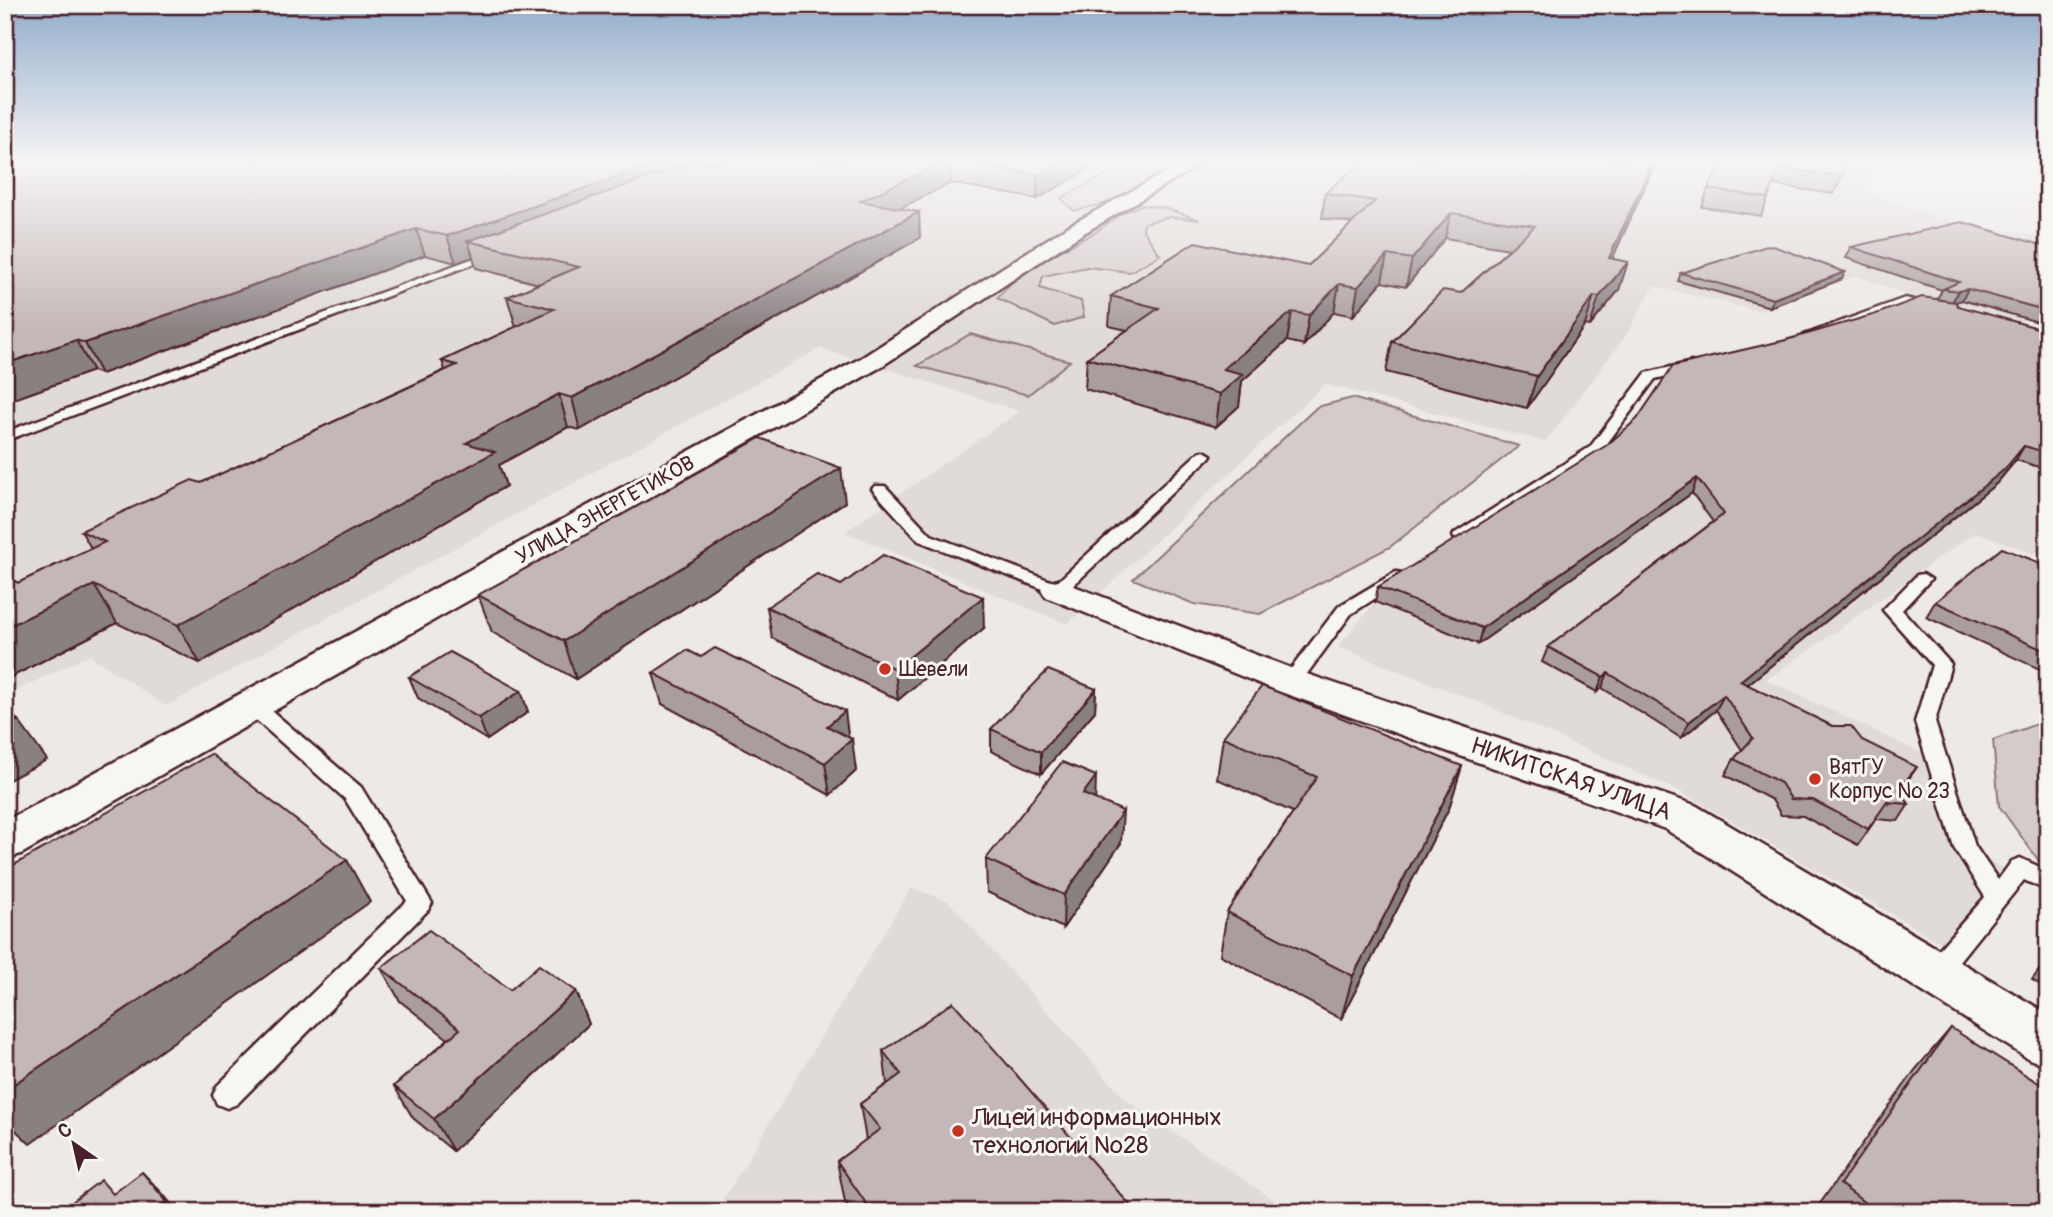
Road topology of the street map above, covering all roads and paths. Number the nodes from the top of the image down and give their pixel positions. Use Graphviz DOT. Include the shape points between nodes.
graph roads {
  1 [pos="1095,219"];
  2 [pos="507,250"];
  3 [pos="1950,309"];
  4 [pos="1789,342"];
  5 [pos="1701,364"];
  6 [pos="5,437"];
  7 [pos="1205,455"];
  8 [pos="880,489"];
  9 [pos="1447,544"];
  10 [pos="1413,566"];
  11 [pos="1923,579"];
  12 [pos="1058,590"];
  13 [pos="1291,682"];
  14 [pos="253,705"];
  15 [pos="5,842"];
  16 [pos="2048,882"];
  17 [pos="1998,898"];
  18 [pos="1934,973"];
  19 [pos="2048,1042"];
  20 [pos="227,1095"];
  1 -- 14 [label="street, УЛИЦА ЭНЕРГЕТИКОВ" via="870,363"];
  2 -- 6 [label="lane"];
  3 -- 4 [label="lane" via="1905,301"];
  5 -- 9 [label="lane" via="1651,376 1595,450"];
  7 -- 12 [label="lane"];
  8 -- 12 [label="lane" via="925,538"];
  10 -- 13 [label="lane" via="1345,610"];
  11 -- 17 [label="lane" via="1892,610 1942,664 1925,722 1965,848"];
  12 -- 13 [label="street, НИКИТСКАЯ УЛИЦА"];
  13 -- 18 [label="street, НИКИТСКАЯ УЛИЦА" via="1680,817"];
  14 -- 15 [label="street, УЛИЦА ЭНЕРГЕТИКОВ"];
  14 -- 20 [label="lane" via="353,793 420,902"];
  16 -- 17 [label="lane" via="2020,867"];
  17 -- 18 [label="lane"];
  18 -- 19 [label="street, НИКИТСКАЯ УЛИЦА"];
}
